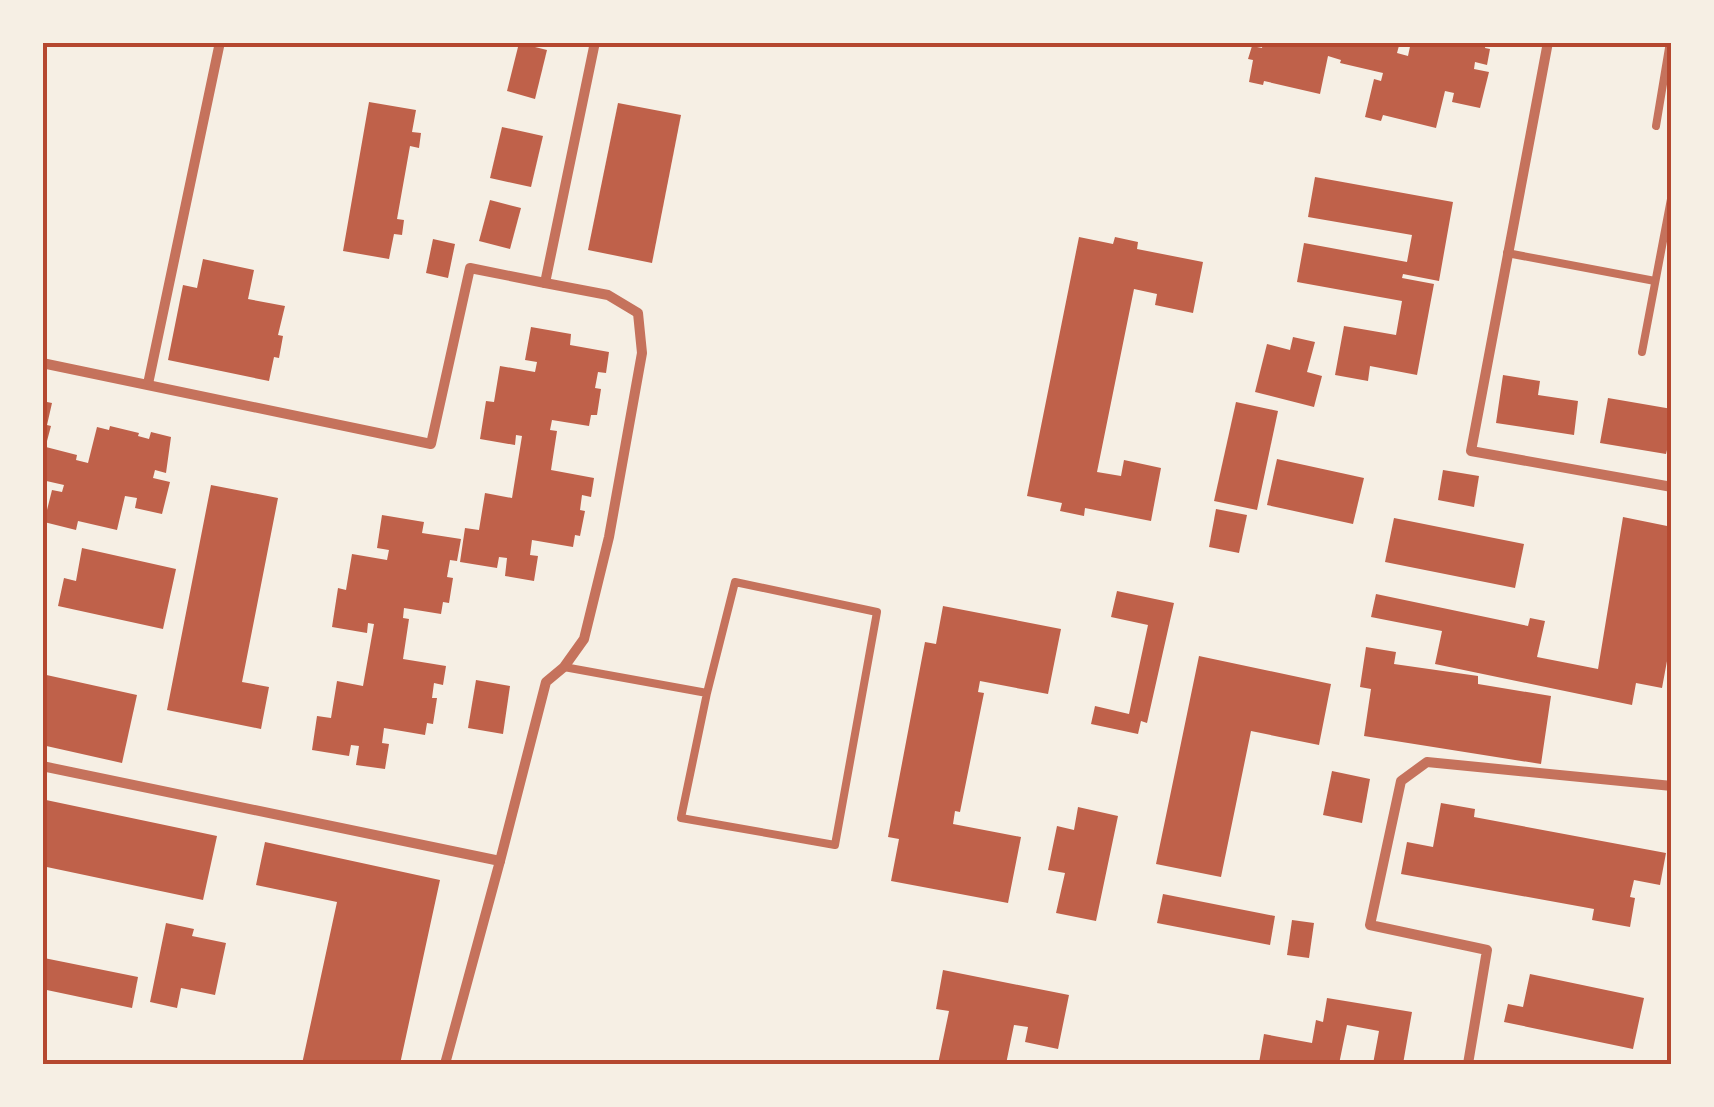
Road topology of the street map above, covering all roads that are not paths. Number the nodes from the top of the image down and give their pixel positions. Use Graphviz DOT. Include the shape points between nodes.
graph roads {
  1 [pos="220,42"];
  2 [pos="596,42"];
  3 [pos="1548,42"];
  4 [pos="1670,42"];
  5 [pos="1656,126"];
  6 [pos="1670,198"];
  7 [pos="1507,253"];
  8 [pos="1655,281"];
  9 [pos="545,283"];
  10 [pos="1642,352"];
  11 [pos="42,363"];
  12 [pos="148,384"];
  13 [pos="1672,487"];
  14 [pos="564,667"];
  15 [pos="706,693"];
  16 [pos="42,766"];
  17 [pos="1672,786"];
  18 [pos="500,862"];
  19 [pos="445,1064"];
  20 [pos="1468,1064"];
  1 -- 12 [label="street"];
  2 -- 9 [label="street"];
  3 -- 7 [label="street"];
  4 -- 5 [label="lane"];
  6 -- 8 [label="lane"];
  7 -- 8 [label="lane"];
  7 -- 13 [label="street" via="1471,451"];
  8 -- 10 [label="lane"];
  9 -- 12 [label="street" via="470,268 431,444"];
  9 -- 14 [label="street" via="608,295 638,312 642,353 584,639"];
  11 -- 12 [label="street"];
  14 -- 15 [label="lane"];
  14 -- 18 [label="street" via="546,682"];
  15 -- 15 [label="lane" via="681,818 834,845 878,612 735,582"];
  16 -- 18 [label="street"];
  17 -- 20 [label="street" via="1427,762 1401,780 1370,925 1487,950"];
  18 -- 19 [label="street"];
}
